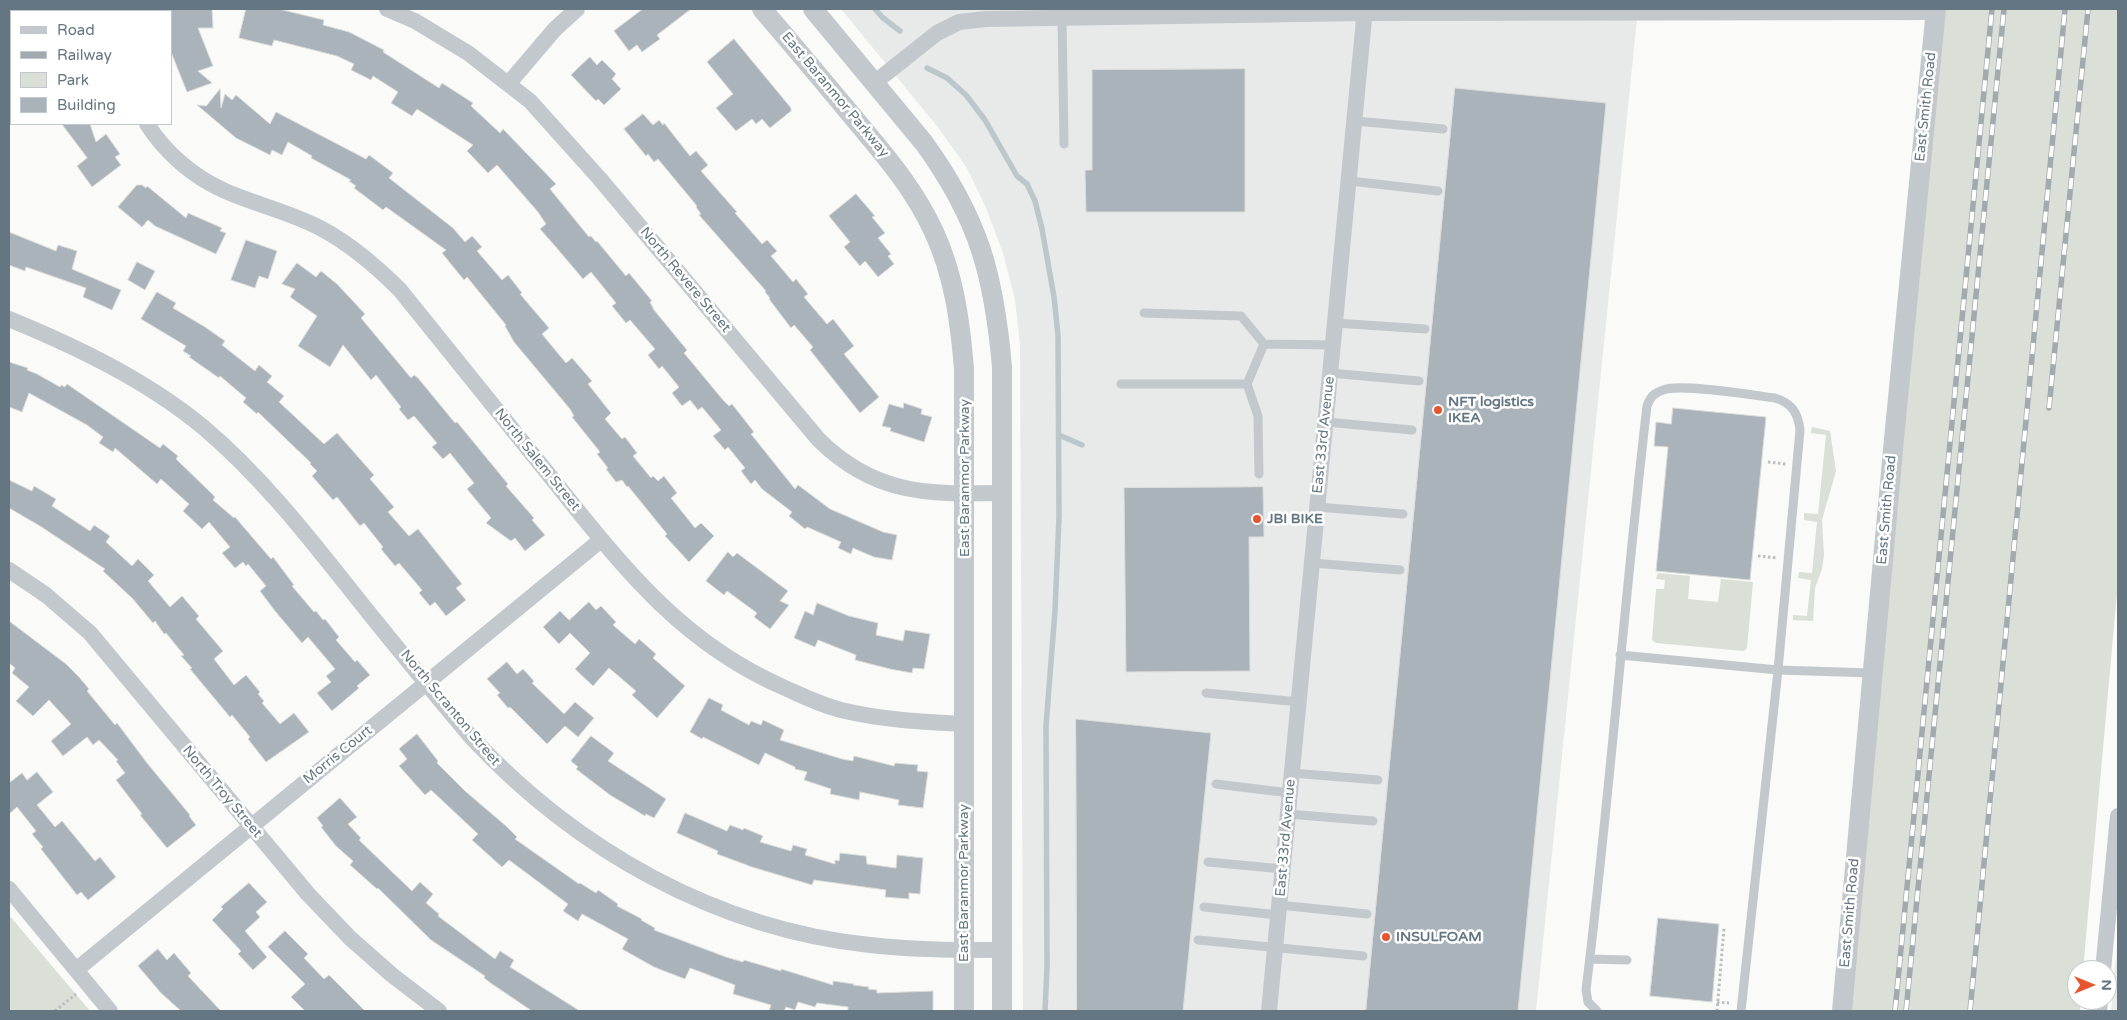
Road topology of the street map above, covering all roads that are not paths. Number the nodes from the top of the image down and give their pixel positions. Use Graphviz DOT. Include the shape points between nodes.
graph roads {
  1 [pos="387,9"];
  2 [pos="577,9"];
  3 [pos="762,9"];
  4 [pos="813,9"];
  5 [pos="1936,10"];
  6 [pos="1366,11"];
  7 [pos="1062,18"];
  8 [pos="509,83"];
  9 [pos="874,83"];
  10 [pos="1356,121"];
  11 [pos="148,125"];
  12 [pos="1444,130"];
  13 [pos="1064,144"];
  14 [pos="1350,181"];
  15 [pos="1438,190"];
  16 [pos="1144,314"];
  17 [pos="9,319"];
  18 [pos="1335,323"];
  19 [pos="1424,329"];
  20 [pos="1264,344"];
  21 [pos="1333,345"];
  22 [pos="1330,373"];
  23 [pos="1419,381"];
  24 [pos="1121,384"];
  25 [pos="1247,384"];
  26 [pos="1326,422"];
  27 [pos="1412,430"];
  28 [pos="1258,474"];
  29 [pos="965,493"];
  30 [pos="1003,493"];
  31 [pos="1317,507"];
  32 [pos="1403,514"];
  33 [pos="601,540"];
  34 [pos="1312,563"];
  35 [pos="9,570"];
  36 [pos="1400,570"];
  37 [pos="1620,655"];
  38 [pos="1778,670"];
  39 [pos="1872,673"];
  40 [pos="428,683"];
  41 [pos="1206,693"];
  42 [pos="1299,702"];
  43 [pos="965,724"];
  44 [pos="1292,773"];
  45 [pos="1378,780"];
  46 [pos="1216,784"];
  47 [pos="1290,793"];
  48 [pos="1288,814"];
  49 [pos="2118,816"];
  50 [pos="1373,821"];
  51 [pos="252,827"];
  52 [pos="1208,862"];
  53 [pos="1283,869"];
  54 [pos="9,889"];
  55 [pos="1204,907"];
  56 [pos="1279,910"];
  57 [pos="1367,914"];
  58 [pos="1198,940"];
  59 [pos="1275,948"];
  60 [pos="964,950"];
  61 [pos="1002,950"];
  62 [pos="1363,956"];
  63 [pos="1590,959"];
  64 [pos="1627,960"];
  65 [pos="2104,960"];
  66 [pos="76,970"];
  67 [pos="110,1011"];
  68 [pos="439,1011"];
  69 [pos="964,1011"];
  70 [pos="1002,1011"];
  71 [pos="1269,1011"];
  72 [pos="1597,1011"];
  73 [pos="1741,1011"];
  74 [pos="1842,1011"];
  1 -- 8 [label="street, North Revere Street" via="415,21 468,53"];
  2 -- 8 [label="street" via="555,29"];
  3 -- 29 [label="street, East Baranmor Parkway" via="896,169 934,232 955,295 960,328 964,369"];
  4 -- 9 [label="street"];
  5 -- 6 [label="street"];
  5 -- 39 [label="street, East Smith Road"];
  6 -- 7 [label="street"];
  6 -- 10 [label="street, East 33rd Avenue"];
  7 -- 9 [label="street" via="959,22 930,37"];
  7 -- 13 [label="lane"];
  8 -- 29 [label="street, North Revere Street" via="530,101 600,179 831,452 851,467 881,482 928,492"];
  9 -- 30 [label="street" via="945,172 970,217 984,254 992,287 1002,367"];
  10 -- 12 [label="lane"];
  10 -- 14 [label="street, East 33rd Avenue"];
  11 -- 33 [label="street, North Salem Street" via="177,160 206,181 322,229 376,266 400,290"];
  14 -- 15 [label="lane"];
  14 -- 18 [label="street, East 33rd Avenue"];
  16 -- 20 [label="lane" via="1241,316"];
  17 -- 40 [label="street, North Scranton Street" via="50,336 136,381 202,427 238,459 282,506"];
  18 -- 19 [label="lane"];
  18 -- 21 [label="street, East 33rd Avenue"];
  20 -- 21 [label="lane"];
  20 -- 25 [label="lane"];
  21 -- 22 [label="street, East 33rd Avenue"];
  22 -- 23 [label="lane"];
  22 -- 26 [label="street, East 33rd Avenue"];
  24 -- 25 [label="lane"];
  25 -- 28 [label="lane" via="1258,416"];
  26 -- 27 [label="lane"];
  26 -- 31 [label="street, East 33rd Avenue"];
  29 -- 30 [label="street, North Revere Street"];
  29 -- 43 [label="street, East Baranmor Parkway"];
  30 -- 61 [label="street"];
  31 -- 32 [label="lane"];
  31 -- 34 [label="street, East 33rd Avenue"];
  33 -- 40 [label="street, Morris Court"];
  33 -- 43 [label="street, North Salem Street" via="648,593 696,636 768,681 841,710 918,722"];
  34 -- 36 [label="lane"];
  34 -- 42 [label="street, East 33rd Avenue"];
  35 -- 51 [label="street, North Troy Street" via="46,594 90,633"];
  37 -- 38 [label="lane"];
  37 -- 38 [label="lane" via="1647,406 1656,392 1675,387 1775,398 1789,404 1798,418 1800,430"];
  37 -- 63 [label="lane"];
  38 -- 39 [label="lane"];
  38 -- 73 [label="lane"];
  39 -- 74 [label="street, East Smith Road"];
  40 -- 51 [label="street, Morris Court"];
  40 -- 60 [label="street, North Scranton Street" via="472,738 524,789 575,830 666,886 734,915 808,935 868,945"];
  41 -- 42 [label="lane"];
  42 -- 44 [label="street, East 33rd Avenue"];
  43 -- 60 [label="street, East Baranmor Parkway"];
  44 -- 45 [label="lane"];
  44 -- 47 [label="street, East 33rd Avenue"];
  46 -- 47 [label="lane"];
  47 -- 48 [label="street, East 33rd Avenue"];
  48 -- 50 [label="lane"];
  48 -- 53 [label="street, East 33rd Avenue"];
  49 -- 65 [label="street"];
  51 -- 66 [label="street, Morris Court"];
  51 -- 68 [label="street, North Troy Street" via="283,866 350,938"];
  52 -- 53 [label="lane"];
  53 -- 56 [label="street, East 33rd Avenue"];
  54 -- 66 [label="street"];
  55 -- 56 [label="lane"];
  56 -- 57 [label="lane"];
  56 -- 59 [label="street, East 33rd Avenue"];
  58 -- 59 [label="lane"];
  59 -- 62 [label="lane"];
  59 -- 71 [label="street, East 33rd Avenue"];
  60 -- 61 [label="street, North Scranton Street"];
  60 -- 69 [label="street, East Baranmor Parkway"];
  61 -- 70 [label="street"];
  63 -- 64 [label="lane"];
  63 -- 72 [label="lane" via="1586,990 1588,1002"];
  66 -- 67 [label="street"];
}
